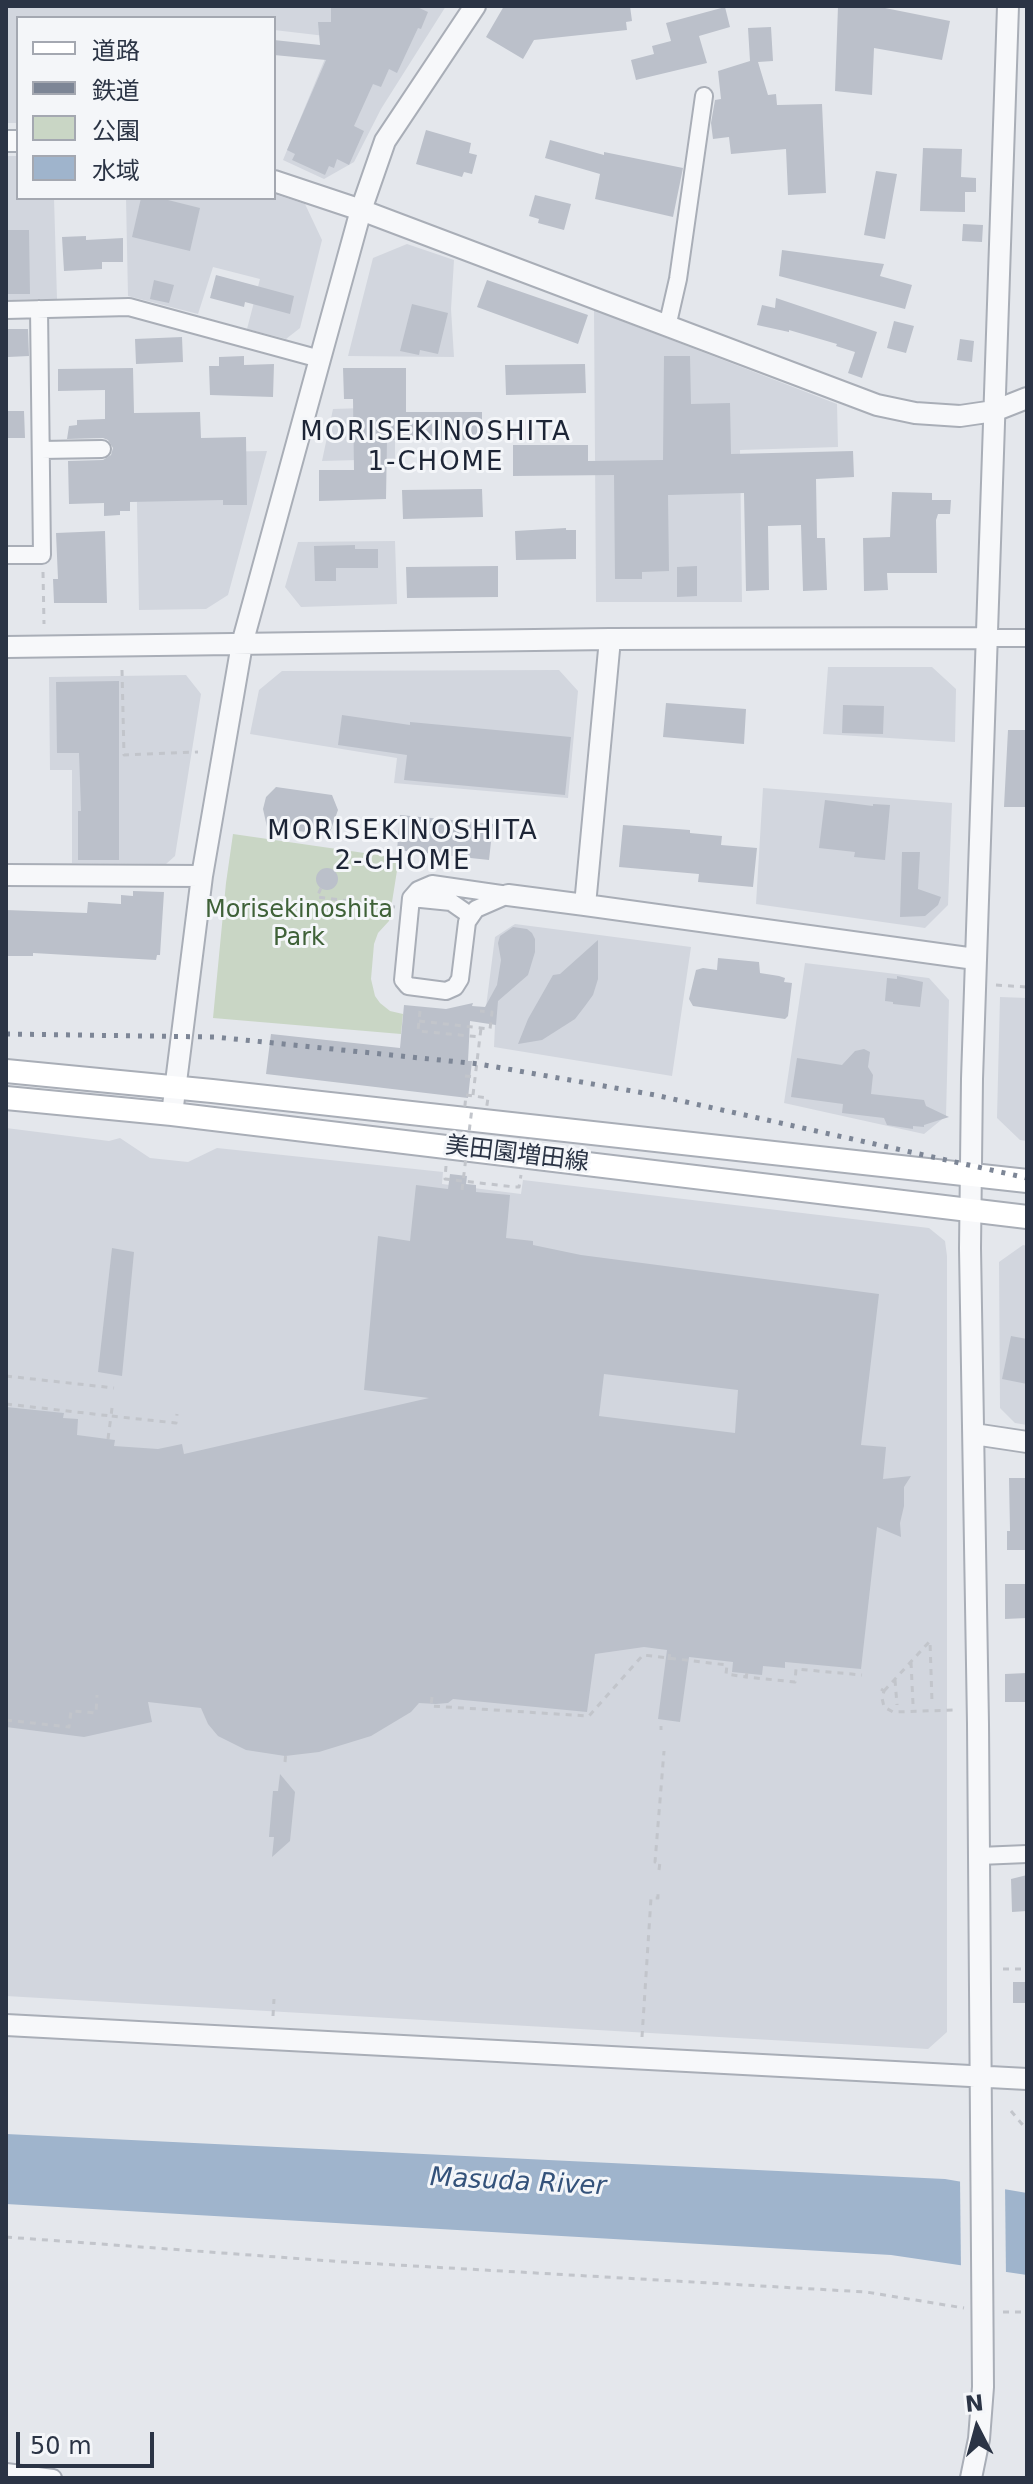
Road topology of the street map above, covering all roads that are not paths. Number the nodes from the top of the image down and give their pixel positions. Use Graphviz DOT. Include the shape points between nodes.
graph roads {
  1 [pos="475,6"];
  2 [pos="1008,6"];
  3 [pos="704,96"];
  4 [pos="276,182"];
  5 [pos="361,210"];
  6 [pos="39,309"];
  7 [pos="6,310"];
  8 [pos="667,327"];
  9 [pos="320,359"];
  10 [pos="1027,398"];
  11 [pos="994,411"];
  12 [pos="102,449"];
  13 [pos="41,450"];
  14 [pos="6,555"];
  15 [pos="986,638"];
  16 [pos="1027,638"];
  17 [pos="610,639"];
  18 [pos="242,644"];
  19 [pos="6,647"];
  20 [pos="6,875"];
  21 [pos="202,876"];
  22 [pos="508,895"];
  23 [pos="411,898"];
  24 [pos="585,905"];
  25 [pos="471,916"];
  26 [pos="975,959"];
  27 [pos="6,1071"];
  28 [pos="176,1087"];
  29 [pos="6,1098"];
  30 [pos="172,1114"];
  31 [pos="971,1173"];
  32 [pos="1027,1181"];
  33 [pos="971,1209"];
  34 [pos="1027,1217"];
  35 [pos="974,1434"];
  36 [pos="1027,1442"];
  37 [pos="1027,1854"];
  38 [pos="979,1856"];
  39 [pos="6,2025"];
  40 [pos="980,2075"];
  41 [pos="1027,2079"];
  42 [pos="6,2472"];
  43 [pos="53,2478"];
  44 [pos="971,2478"];
  1 -- 5 [label="street" via="385,141"];
  2 -- 11 [label="street"];
  3 -- 8 [label="street"];
  4 -- 5 [label="street"];
  5 -- 8 [label="street"];
  5 -- 9 [label="street"];
  6 -- 7 [label="street"];
  6 -- 9 [label="street" via="129,307"];
  6 -- 13 [label="street"];
  8 -- 11 [label="street" via="877,405 952,416"];
  9 -- 18 [label="street"];
  10 -- 11 [label="street"];
  11 -- 15 [label="street"];
  12 -- 13 [label="street"];
  13 -- 14 [label="street" via="42,555"];
  15 -- 16 [label="street"];
  15 -- 17 [label="street"];
  15 -- 26 [label="street"];
  17 -- 18 [label="street"];
  17 -- 24 [label="street"];
  18 -- 19 [label="street"];
  18 -- 21 [label="street"];
  20 -- 21 [label="street"];
  21 -- 28 [label="street"];
  22 -- 23 [label="street" via="432,884"];
  22 -- 24 [label="street"];
  22 -- 25 [label="street"];
  23 -- 25 [label="street" via="451,902"];
  23 -- 25 [label="street" via="402,972 408,986 446,991 455,987"];
  24 -- 26 [label="street"];
  26 -- 31 [label="street"];
  27 -- 28 [label="main road, 美田園増田線"];
  28 -- 30 [label="street"];
  28 -- 31 [label="main road, 美田園増田線"];
  29 -- 30 [label="main road, 美田園増田線"];
  30 -- 33 [label="main road, 美田園増田線"];
  31 -- 32 [label="main road, 美田園増田線"];
  31 -- 33 [label="street"];
  33 -- 34 [label="main road, 美田園増田線"];
  33 -- 35 [label="street"];
  35 -- 36 [label="street"];
  35 -- 38 [label="street"];
  37 -- 38 [label="street"];
  38 -- 40 [label="street"];
  39 -- 40 [label="street"];
  40 -- 41 [label="street"];
  40 -- 44 [label="street" via="983,2387"];
  42 -- 43 [label="street"];
}
